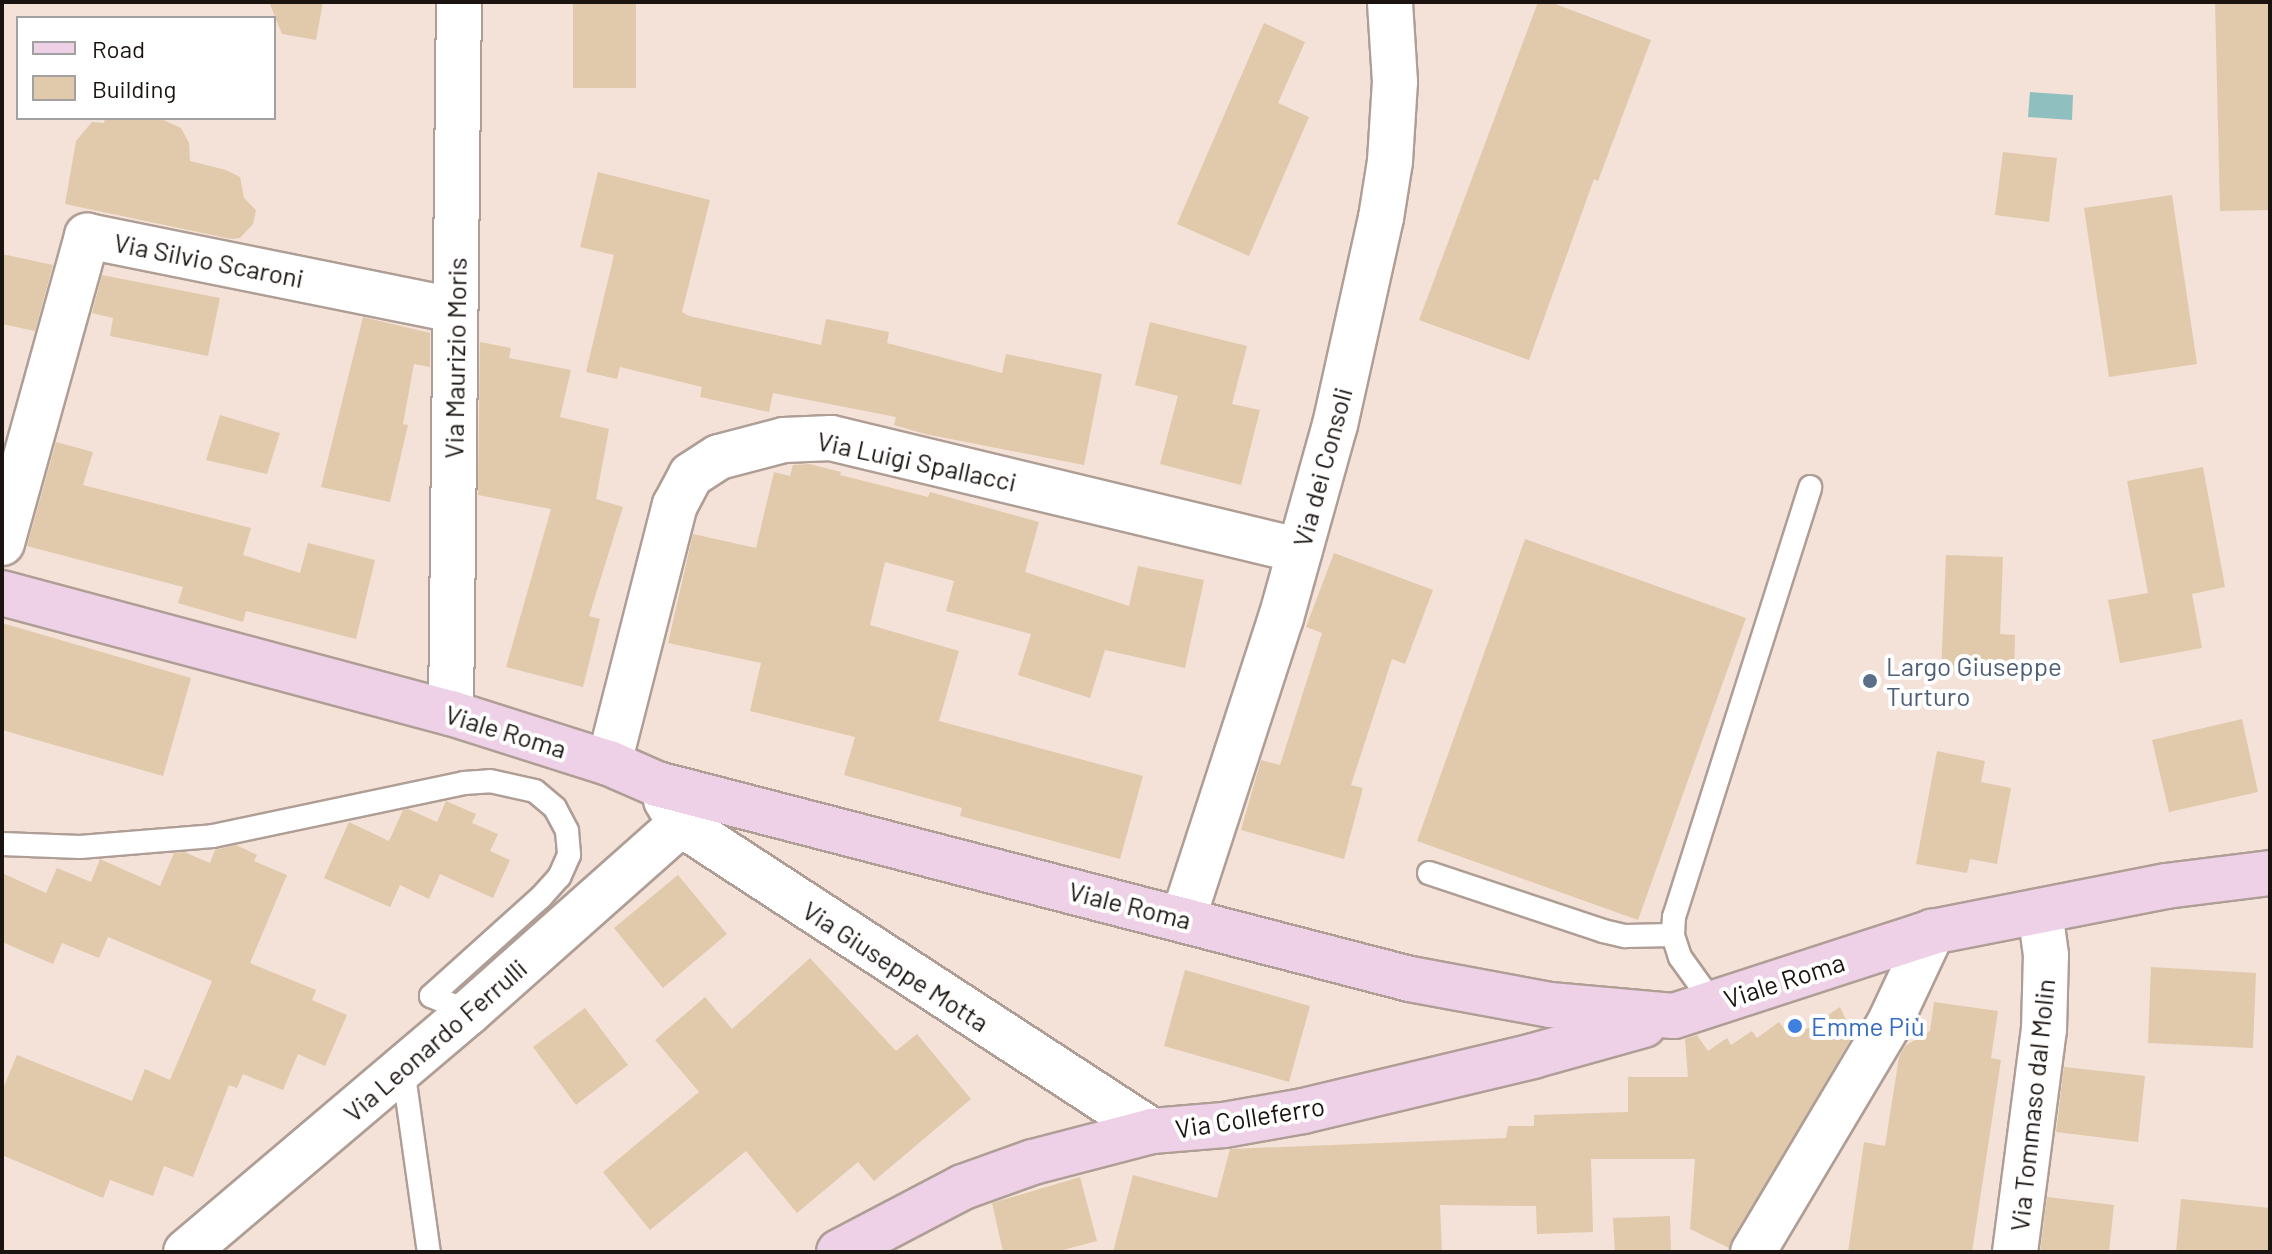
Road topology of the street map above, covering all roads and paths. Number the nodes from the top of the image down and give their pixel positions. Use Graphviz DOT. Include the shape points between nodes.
graph roads {
  1 [pos="459,2"];
  2 [pos="1390,2"];
  3 [pos="455,310"];
  4 [pos="1810,487"];
  5 [pos="2,543"];
  6 [pos="1300,551"];
  7 [pos="2,593"];
  8 [pos="451,713"];
  9 [pos="609,763"];
  10 [pos="657,784"];
  11 [pos="681,824"];
  12 [pos="2,844"];
  13 [pos="1429,873"];
  14 [pos="2270,873"];
  15 [pos="2040,911"];
  16 [pos="1183,919"];
  17 [pos="1932,932"];
  18 [pos="1673,935"];
  19 [pos="1693,1010"];
  20 [pos="469,1012"];
  21 [pos="403,1068"];
  22 [pos="1152,1131"];
  23 [pos="186,1252"];
  24 [pos="429,1252"];
  25 [pos="839,1252"];
  26 [pos="1753,1252"];
  27 [pos="2015,1252"];
  1 -- 3 [label="street, Via Maurizio Moris"];
  2 -- 6 [label="street, Via dei Consoli" via="1394,118 1384,201 1335,425"];
  3 -- 5 [label="street, Via Silvio Scaroni" via="87,236"];
  3 -- 8 [label="street, Via Maurizio Moris"];
  4 -- 18 [label="lane" via="1752,661 1674,917"];
  6 -- 9 [label="street, Via Luigi Spallacci" via="831,438 784,440 719,457 691,475 675,505"];
  6 -- 16 [label="street, Via dei Consoli"];
  7 -- 8 [label="street, Viale Roma"];
  8 -- 9 [label="street, Viale Roma"];
  9 -- 10 [label="street, Viale Roma"];
  10 -- 11 [label="street, Via Giuseppe Motta"];
  10 -- 16 [label="street, Viale Roma"];
  11 -- 20 [label="street, Via Leonardo Ferrulli"];
  11 -- 22 [label="street, Via Giuseppe Motta"];
  12 -- 20 [label="lane" via="80,847 213,836 464,783 490,781 535,791 555,808 567,831 569,855 541,897 431,996"];
  13 -- 18 [label="lane" via="1603,931"];
  14 -- 15 [label="street, Viale Roma"];
  15 -- 17 [label="street, Viale Roma"];
  15 -- 27 [label="street, Via Tommaso dal Molin" via="2046,955 2044,1030"];
  16 -- 19 [label="street, Viale Roma" via="1481,994 1597,1010"];
  17 -- 19 [label="street, Viale Roma"];
  17 -- 26 [label="street" via="1889,1024"];
  18 -- 19 [label="lane"];
  19 -- 22 [label="street, Via Colleferro" via="1533,1056 1303,1111"];
  20 -- 21 [label="street, Via Leonardo Ferrulli"];
  21 -- 23 [label="street, Via Leonardo Ferrulli"];
  21 -- 24 [label="lane"];
  22 -- 25 [label="street, Via Colleferro" via="994,1174"];
}
